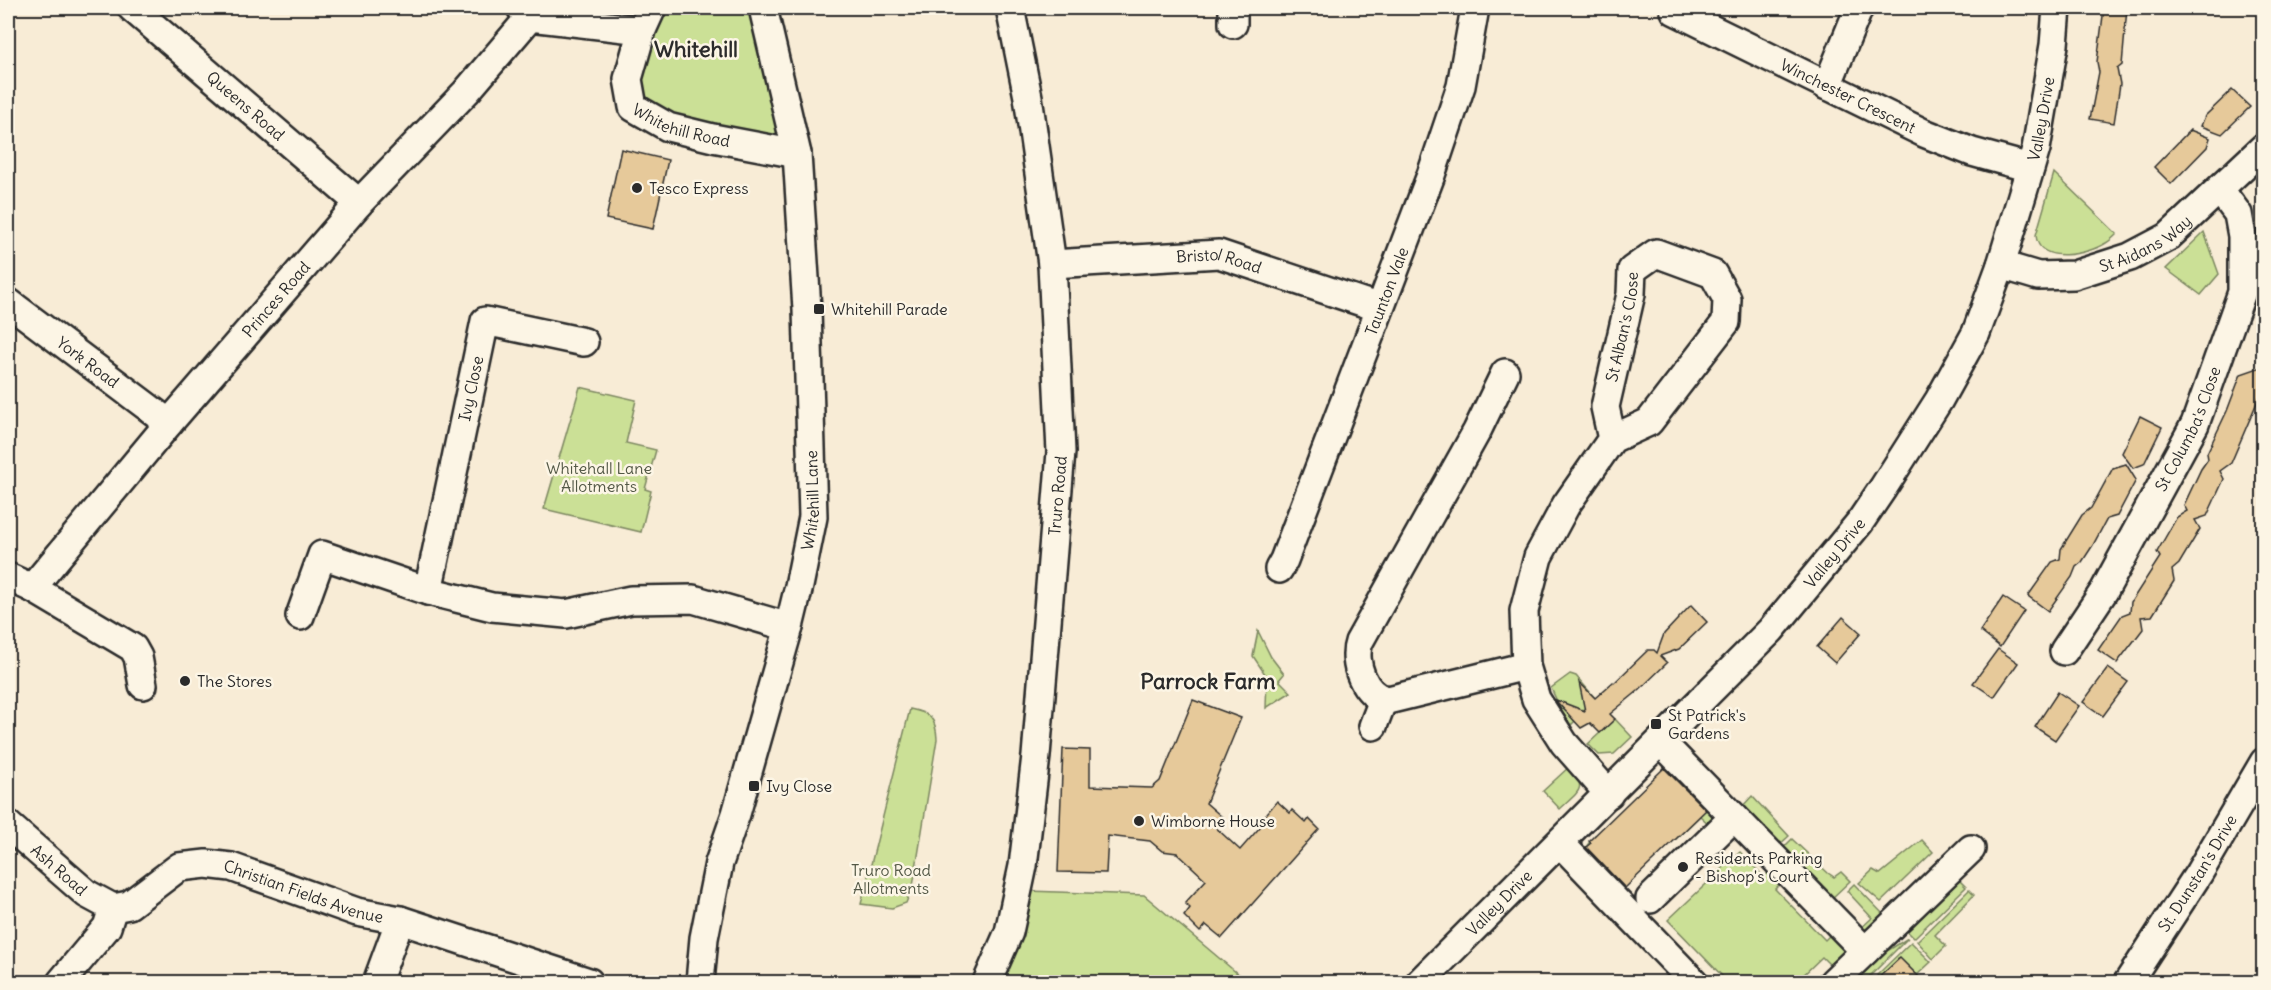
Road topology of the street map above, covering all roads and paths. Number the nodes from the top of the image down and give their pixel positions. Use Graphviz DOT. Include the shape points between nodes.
graph roads {
  1 [pos="132,8"];
  2 [pos="764,8"];
  3 [pos="1010,8"];
  4 [pos="1475,8"];
  5 [pos="1674,8"];
  6 [pos="1859,8"];
  7 [pos="2057,8"];
  8 [pos="526,12"];
  9 [pos="647,19"];
  10 [pos="1827,86"];
  11 [pos="2264,147"];
  12 [pos="797,154"];
  13 [pos="2030,168"];
  14 [pos="2220,190"];
  15 [pos="359,203"];
  16 [pos="1052,264"];
  17 [pos="2001,265"];
  18 [pos="8,302"];
  19 [pos="1380,308"];
  20 [pos="584,342"];
  21 [pos="1505,373"];
  22 [pos="169,423"];
  23 [pos="1612,439"];
  24 [pos="1279,569"];
  25 [pos="8,577"];
  26 [pos="32,588"];
  27 [pos="428,591"];
  28 [pos="300,616"];
  29 [pos="789,627"];
  30 [pos="2064,651"];
  31 [pos="1526,666"];
  32 [pos="143,685"];
  33 [pos="1375,694"];
  34 [pos="1373,726"];
  35 [pos="1661,742"];
  36 [pos="2264,762"];
  37 [pos="1609,794"];
  38 [pos="1734,817"];
  39 [pos="8,825"];
  40 [pos="1560,843"];
  41 [pos="1971,849"];
  42 [pos="1650,899"];
  43 [pos="113,908"];
  44 [pos="400,920"];
  45 [pos="1865,951"];
  46 [pos="61,982"];
  47 [pos="377,982"];
  48 [pos="589,982"];
  49 [pos="700,982"];
  50 [pos="987,982"];
  51 [pos="1420,982"];
  52 [pos="1694,982"];
  53 [pos="1833,982"];
  54 [pos="2128,982"];
  1 -- 15 [label="street, Queens Road"];
  2 -- 12 [label="street, Whitehill Lane"];
  3 -- 16 [label="street, Truro Road" via="1028,97"];
  4 -- 19 [label="street, Taunton Vale" via="1461,86"];
  5 -- 10 [label="street, Winchester Crescent"];
  6 -- 10 [label="street"];
  7 -- 13 [label="street, Valley Drive" via="2054,45"];
  8 -- 9 [label="street"];
  8 -- 15 [label="street, Princes Road" via="466,92"];
  9 -- 12 [label="street, Whitehill Road" via="628,79 633,107 668,127"];
  10 -- 13 [label="street, Winchester Crescent" via="1934,137"];
  11 -- 14 [label="street, St Aidans Way"];
  12 -- 29 [label="street, Whitehill Lane" via="807,309 813,517"];
  13 -- 17 [label="street, Valley Drive"];
  14 -- 17 [label="street, St Aidans Way" via="2168,237 2130,257 2074,275 2038,276"];
  14 -- 30 [label="street, St Columba's Close" via="2238,214 2242,236 2242,292 2236,312 2190,434 2104,591"];
  15 -- 22 [label="street, Princes Road"];
  16 -- 19 [label="street, Bristol Road" via="1219,254"];
  16 -- 50 [label="street, Truro Road" via="1061,452 1036,756 1016,908 1006,943"];
  17 -- 35 [label="street, Valley Drive" via="1976,333 1939,400 1860,522 1771,630"];
  18 -- 22 [label="street, York Road"];
  19 -- 24 [label="street, Taunton Vale"];
  20 -- 27 [label="street, Ivy Close" via="485,321"];
  21 -- 33 [label="street" via="1477,431 1358,644 1360,669"];
  22 -- 26 [label="street, Princes Road"];
  23 -- 23 [label="street, St Alban's Close" via="1649,422 1726,322 1727,298 1713,274 1656,254 1632,270 1631,294 1605,407"];
  23 -- 31 [label="street" via="1566,506 1538,557 1524,611"];
  25 -- 26 [label="street"];
  26 -- 32 [label="street" via="133,648"];
  27 -- 28 [label="street" via="322,555"];
  27 -- 29 [label="street" via="492,607 566,614 631,600 693,599"];
  29 -- 49 [label="street, Whitehill Lane" via="719,863"];
  31 -- 33 [label="street" via="1392,700"];
  31 -- 37 [label="street" via="1536,699 1563,743"];
  33 -- 34 [label="street"];
  35 -- 37 [label="street, Valley Drive"];
  35 -- 38 [label="street"];
  36 -- 54 [label="street, St. Dunstan's Drive" via="2194,882"];
  37 -- 40 [label="street, Valley Drive"];
  38 -- 42 [label="street"];
  38 -- 45 [label="street"];
  39 -- 43 [label="street, Ash Road" via="87,894"];
  40 -- 51 [label="street, Valley Drive"];
  40 -- 52 [label="street"];
  41 -- 45 [label="street"];
  43 -- 44 [label="street, Christian Fields Avenue" via="129,905 179,867 206,864 231,867 357,912"];
  43 -- 46 [label="street" via="106,927"];
  44 -- 47 [label="street"];
  44 -- 48 [label="street, Christian Fields Avenue"];
  45 -- 53 [label="street"];
}
